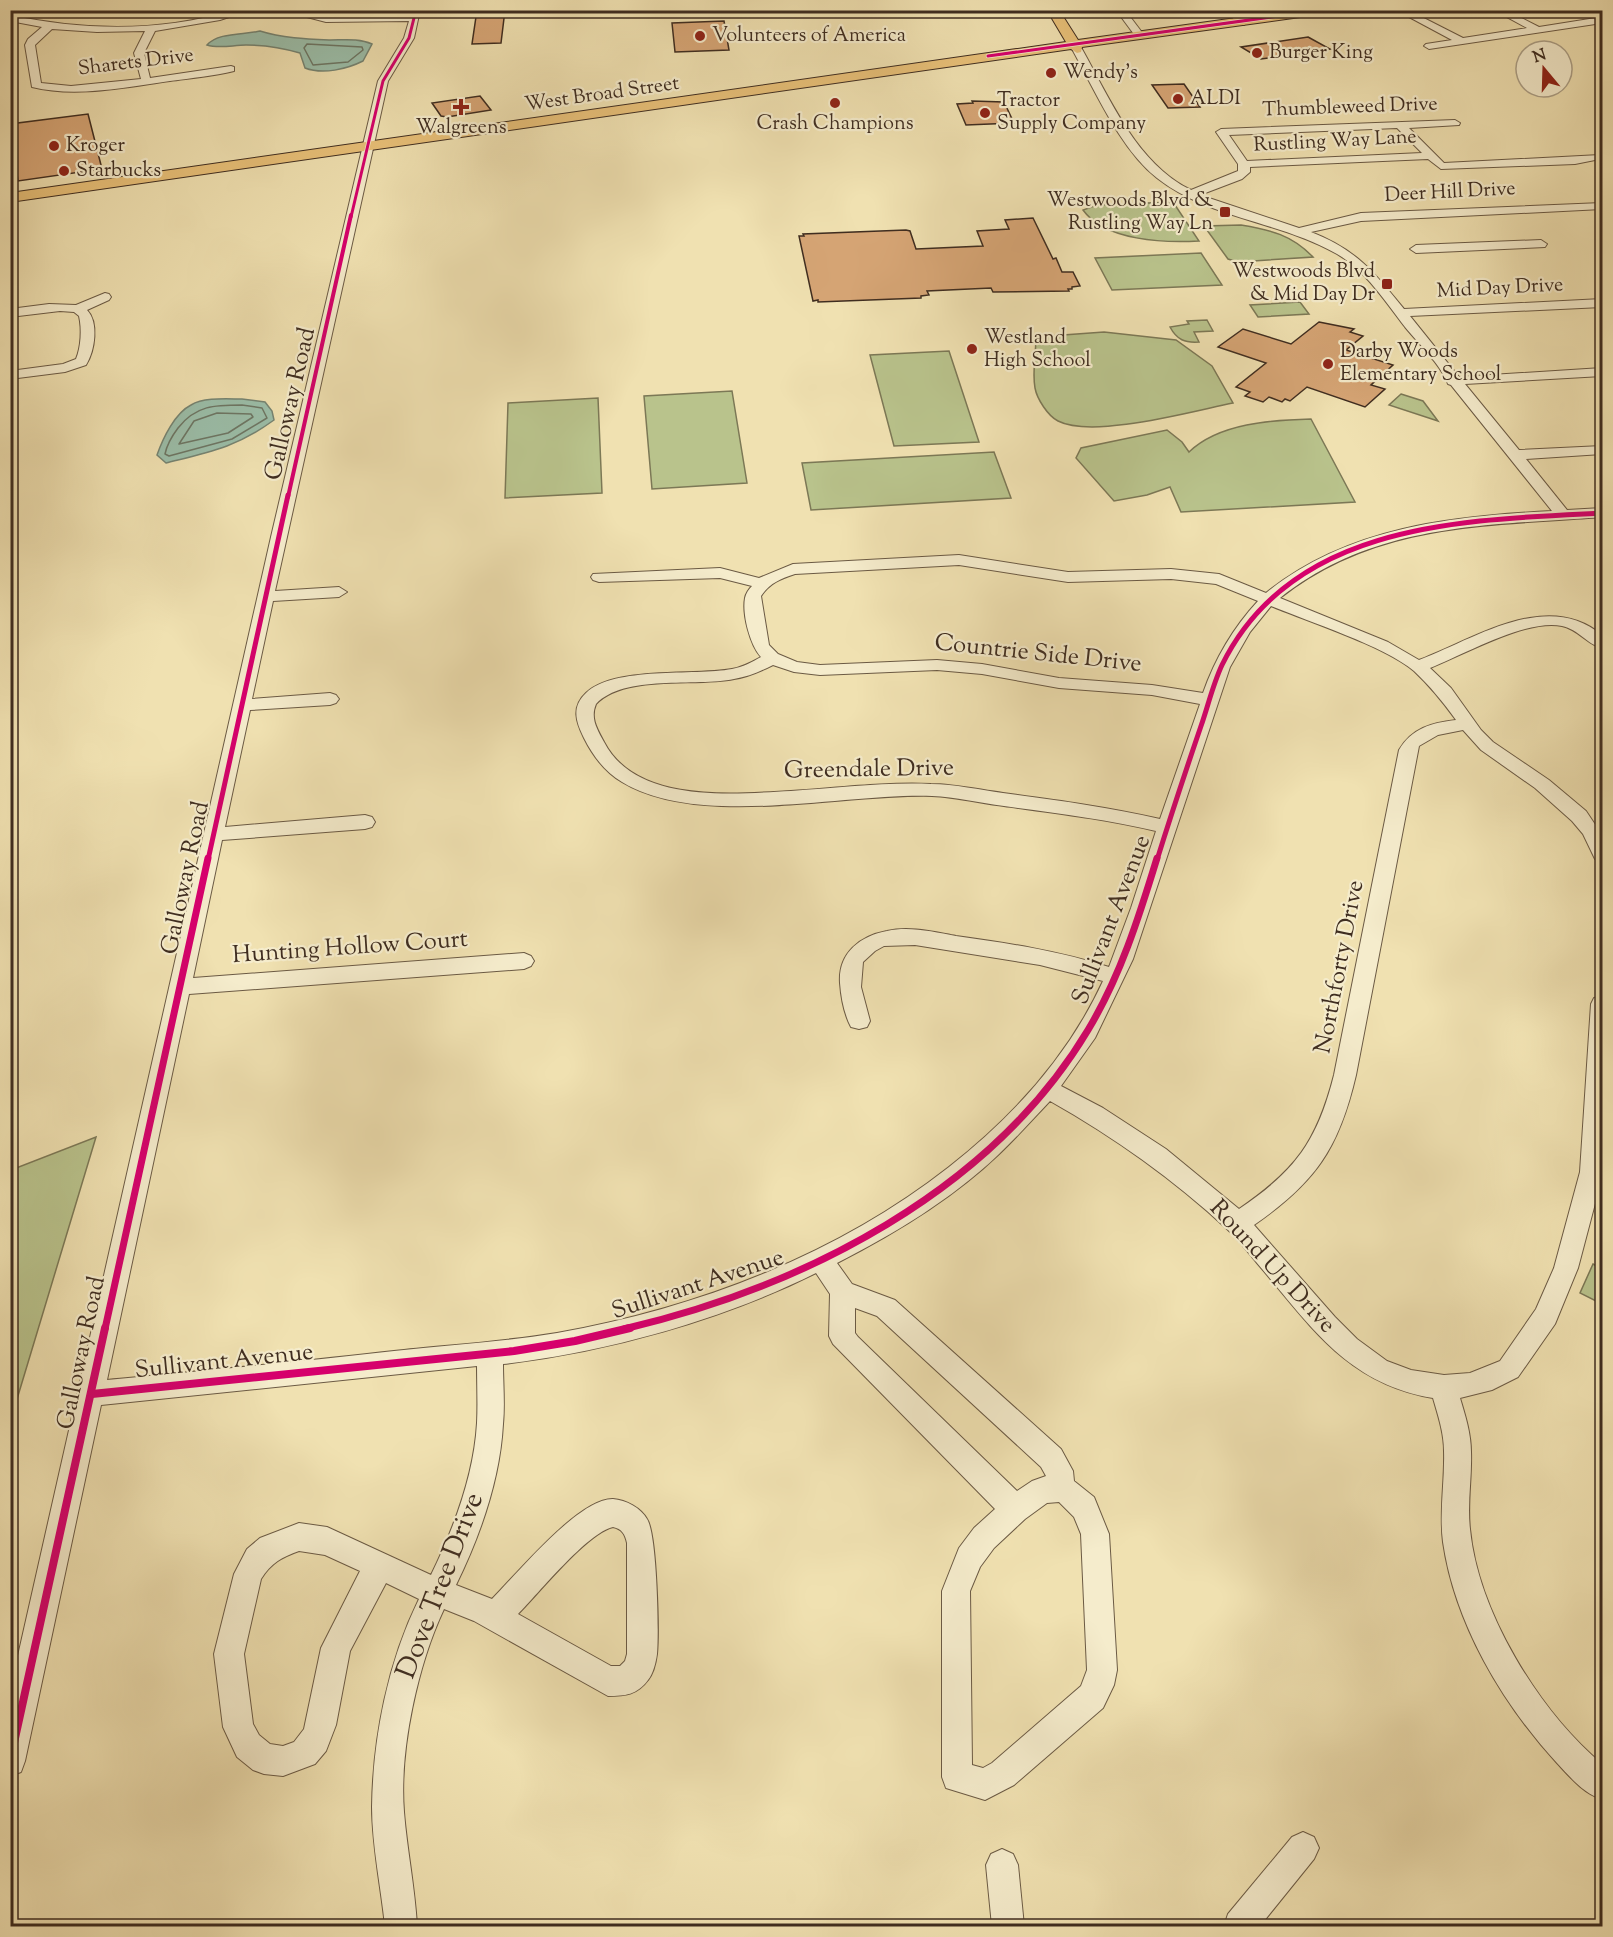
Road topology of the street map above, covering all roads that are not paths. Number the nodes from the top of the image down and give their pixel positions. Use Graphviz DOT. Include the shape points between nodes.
graph roads {
  1 [pos="246,10"];
  2 [pos="284,10"];
  3 [pos="1053,10"];
  4 [pos="1120,10"];
  5 [pos="1231,10"];
  6 [pos="1322,10"];
  7 [pos="1400,10"];
  8 [pos="1498,10"];
  9 [pos="1596,10"];
  10 [pos="1602,13"];
  11 [pos="415,14"];
  12 [pos="10,18"];
  13 [pos="109,20"];
  14 [pos="1602,20"];
  15 [pos="1241,22"];
  16 [pos="50,26"];
  17 [pos="152,27"];
  18 [pos="99,28"];
  19 [pos="1200,28"];
  20 [pos="1538,30"];
  21 [pos="1139,35"];
  22 [pos="1464,42"];
  23 [pos="1429,46"];
  24 [pos="1076,47"];
  25 [pos="231,69"];
  26 [pos="146,80"];
  27 [pos="1455,123"];
  28 [pos="1400,124"];
  29 [pos="369,148"];
  30 [pos="1429,156"];
  31 [pos="1596,157"];
  32 [pos="1244,164"];
  33 [pos="1191,194"];
  34 [pos="10,198"];
  35 [pos="10,203"];
  36 [pos="1602,206"];
  37 [pos="1447,213"];
  38 [pos="1301,231"];
  39 [pos="1471,238"];
  40 [pos="1541,244"];
  41 [pos="1416,249"];
  42 [pos="105,297"];
  43 [pos="1602,303"];
  44 [pos="78,309"];
  45 [pos="10,313"];
  46 [pos="1400,314"];
  47 [pos="1602,372"];
  48 [pos="10,375"];
  49 [pos="1453,381"];
  50 [pos="1602,450"];
  51 [pos="1515,455"];
  52 [pos="1602,513"];
  53 [pos="1563,515"];
  54 [pos="599,577"];
  55 [pos="762,583"];
  56 [pos="339,592"];
  57 [pos="266,597"];
  58 [pos="1269,598"];
  59 [pos="1602,644"];
  60 [pos="772,658"];
  61 [pos="1418,666"];
  62 [pos="330,699"];
  63 [pos="1210,700"];
  64 [pos="243,705"];
  65 [pos="1468,724"];
  66 [pos="365,822"];
  67 [pos="1167,827"];
  68 [pos="214,834"];
  69 [pos="1601,848"];
  70 [pos="524,961"];
  71 [pos="1115,977"];
  72 [pos="181,987"];
  73 [pos="1602,1004"];
  74 [pos="859,1022"];
  75 [pos="1047,1089"];
  76 [pos="1597,1174"];
  77 [pos="1238,1223"];
  78 [pos="820,1260"];
  79 [pos="843,1292"];
  80 [pos="490,1352"];
  81 [pos="1444,1387"];
  82 [pos="92,1394"];
  83 [pos="1062,1489"];
  84 [pos="1015,1509"];
  85 [pos="381,1566"];
  86 [pos="436,1592"];
  87 [pos="495,1617"];
  88 [pos="10,1761"];
  89 [pos="1602,1784"];
  90 [pos="1303,1848"];
  91 [pos="1002,1865"];
  92 [pos="401,1926"];
  93 [pos="1008,1926"];
  94 [pos="1240,1926"];
  1 -- 17 [label="street" via="201,23"];
  2 -- 11 [label="street" via="326,19"];
  3 -- 24 [label="main road"];
  4 -- 21 [label="street"];
  5 -- 15 [label="street"];
  6 -- 15 [label="main road, West Broad Street"];
  7 -- 22 [label="street"];
  8 -- 20 [label="street"];
  9 -- 10 [label="street"];
  11 -- 29 [label="street, Galloway Road" via="409,38 383,81"];
  12 -- 16 [label="street"];
  13 -- 18 [label="street"];
  14 -- 20 [label="street"];
  15 -- 19 [label="main road, West Broad Street"];
  16 -- 18 [label="street"];
  16 -- 26 [label="street, Sharets Drive" via="30,45 36,85 72,90"];
  17 -- 18 [label="street"];
  17 -- 26 [label="street" via="139,53"];
  19 -- 21 [label="main road, West Broad Street"];
  19 -- 24 [label="main road, West Broad Street"];
  20 -- 22 [label="street"];
  21 -- 24 [label="main road, West Broad Street"];
  22 -- 23 [label="street"];
  24 -- 29 [label="main road, West Broad Street"];
  24 -- 33 [label="street" via="1148,164"];
  25 -- 26 [label="street, Sharets Drive"];
  27 -- 28 [label="street, Thumbleweed Drive"];
  28 -- 30 [label="street"];
  28 -- 32 [label="street, Thumbleweed Drive" via="1221,132"];
  29 -- 34 [label="main road, West Broad Street"];
  29 -- 35 [label="main road, West Broad Street"];
  29 -- 57 [label="street, Galloway Road"];
  30 -- 31 [label="street, Rustling Way Lane" via="1441,166"];
  30 -- 32 [label="street, Rustling Way Lane"];
  32 -- 33 [label="street, Rustling Way Lane" via="1244,172 1238,177"];
  33 -- 38 [label="street"];
  36 -- 37 [label="street, Deer Hill Drive"];
  37 -- 38 [label="street, Deer Hill Drive" via="1361,217"];
  37 -- 39 [label="street"];
  38 -- 46 [label="street" via="1358,263"];
  39 -- 40 [label="street"];
  39 -- 41 [label="street"];
  42 -- 44 [label="street"];
  43 -- 46 [label="street, Mid Day Drive"];
  44 -- 45 [label="street"];
  44 -- 48 [label="street" via="86,316 87,324 81,362 65,368"];
  46 -- 49 [label="street"];
  47 -- 49 [label="street"];
  49 -- 51 [label="street"];
  50 -- 51 [label="street"];
  51 -- 53 [label="street"];
  52 -- 53 [label="street, Sullivant Avenue"];
  53 -- 58 [label="street, Sullivant Avenue" via="1452,523 1374,541 1311,569"];
  54 -- 55 [label="street" via="720,573"];
  55 -- 58 [label="street" via="782,572 815,567 959,560 1068,577 1201,576"];
  55 -- 60 [label="street" via="753,596 758,639"];
  56 -- 57 [label="street"];
  57 -- 64 [label="street, Galloway Road"];
  58 -- 61 [label="street" via="1382,646"];
  58 -- 63 [label="street, Sullivant Avenue" via="1234,643"];
  59 -- 61 [label="street" via="1577,625 1540,618"];
  60 -- 63 [label="street, Countrie Side Drive" via="794,667 820,670 937,665 982,669"];
  60 -- 67 [label="street, Greendale Drive" via="734,674 630,682 604,689 583,710 591,739 619,773 640,785 699,800 933,790 1110,814"];
  61 -- 65 [label="street" via="1445,692"];
  62 -- 64 [label="street"];
  63 -- 67 [label="street, Sullivant Avenue"];
  64 -- 68 [label="street, Galloway Road"];
  65 -- 69 [label="street" via="1501,757 1566,803"];
  65 -- 77 [label="street, Northforty Drive" via="1427,732 1418,736 1408,750 1334,1117 1320,1146 1287,1187"];
  66 -- 68 [label="street"];
  67 -- 71 [label="street, Sullivant Avenue"];
  68 -- 72 [label="street, Galloway Road"];
  70 -- 72 [label="street, Hunting Hollow Court"];
  71 -- 74 [label="street" via="1075,963 1028,954 908,937 885,939 865,948 852,965 851,986"];
  71 -- 75 [label="street, Sullivant Avenue" via="1086,1032"];
  72 -- 82 [label="street, Galloway Road"];
  73 -- 76 [label="street, Round Up Drive"];
  75 -- 77 [label="street, Round Up Drive" via="1158,1156"];
  75 -- 78 [label="street, Sullivant Avenue" via="997,1141 948,1182 893,1220"];
  76 -- 81 [label="street, Round Up Drive" via="1566,1268 1546,1316 1530,1342 1509,1369 1492,1378"];
  77 -- 81 [label="street, Round Up Drive" via="1348,1347 1378,1369 1411,1382"];
  78 -- 79 [label="street"];
  78 -- 80 [label="street, Sullivant Avenue" via="737,1296 660,1321 572,1342"];
  79 -- 83 [label="street" via="886,1308 1051,1458 1059,1471"];
  79 -- 84 [label="street" via="842,1336 849,1345"];
  80 -- 82 [label="street, Sullivant Avenue"];
  80 -- 86 [label="street, Dove Tree Drive" via="490,1425 479,1490 456,1555"];
  81 -- 89 [label="street" via="1458,1453 1455,1521 1467,1591 1498,1655 1527,1701 1586,1772"];
  82 -- 88 [label="street, Galloway Road"];
  83 -- 84 [label="street" via="1042,1491"];
  83 -- 84 [label="street" via="1085,1506 1095,1533 1099,1685 1092,1697 1003,1774 985,1784 957,1778 955,1769 956,1591 969,1558"];
  85 -- 85 [label="street" via="327,1541 299,1537 270,1548 256,1559 248,1574 229,1654 238,1727 248,1746 264,1759 283,1761 304,1754 315,1740 336,1648"];
  85 -- 86 [label="street"];
  86 -- 87 [label="street"];
  86 -- 92 [label="street, Dove Tree Drive" via="402,1688 391,1745 388,1809"];
  87 -- 87 [label="street" via="608,1681 626,1681 638,1670 642,1654 638,1529 629,1518 613,1513 596,1517"];
  90 -- 94 [label="street"];
  91 -- 93 [label="street"];
}
